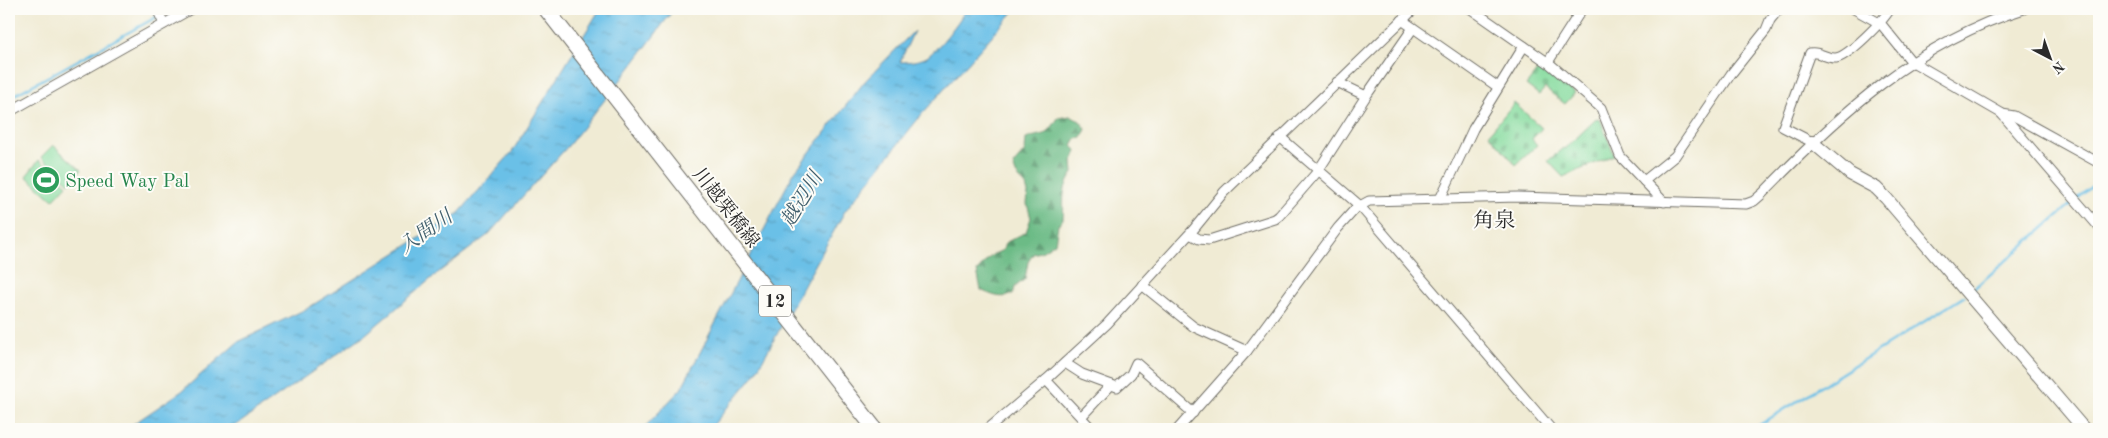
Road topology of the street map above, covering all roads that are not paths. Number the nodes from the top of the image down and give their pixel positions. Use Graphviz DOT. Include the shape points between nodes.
graph roads {
  1 [pos="157,9"];
  2 [pos="191,9"];
  3 [pos="546,9"];
  4 [pos="1414,9"];
  5 [pos="1471,9"];
  6 [pos="1582,9"];
  7 [pos="1779,9"];
  8 [pos="1854,9"];
  9 [pos="1890,9"];
  10 [pos="2024,9"];
  11 [pos="1402,20"];
  12 [pos="164,24"];
  13 [pos="1881,24"];
  14 [pos="1413,28"];
  15 [pos="1524,46"];
  16 [pos="1911,61"];
  17 [pos="1548,62"];
  18 [pos="1337,82"];
  19 [pos="1498,87"];
  20 [pos="1366,96"];
  21 [pos="9,112"];
  22 [pos="2002,114"];
  23 [pos="1280,137"];
  24 [pos="1812,142"];
  25 [pos="2099,163"];
  26 [pos="1318,171"];
  27 [pos="1644,181"];
  28 [pos="1440,199"];
  29 [pos="1664,202"];
  30 [pos="1359,205"];
  31 [pos="2099,226"];
  32 [pos="1190,234"];
  33 [pos="1142,285"];
  34 [pos="1246,351"];
  35 [pos="1065,363"];
  36 [pos="1046,380"];
  37 [pos="1111,385"];
  38 [pos="1193,413"];
  39 [pos="1081,417"];
  40 [pos="875,429"];
  41 [pos="988,429"];
  42 [pos="1092,429"];
  43 [pos="1178,429"];
  44 [pos="1551,429"];
  45 [pos="2084,429"];
  1 -- 12 [label="street"];
  2 -- 12 [label="street"];
  3 -- 40 [label="main road, 川越栗橋線 / 12"];
  4 -- 11 [label="street"];
  5 -- 15 [label="street"];
  6 -- 17 [label="street"];
  7 -- 27 [label="street" via="1675,156"];
  8 -- 13 [label="street"];
  9 -- 13 [label="street"];
  10 -- 16 [label="street" via="1971,28"];
  11 -- 14 [label="street"];
  11 -- 18 [label="street"];
  12 -- 21 [label="street"];
  13 -- 16 [label="street"];
  13 -- 24 [label="street" via="1838,58 1810,52 1783,127"];
  14 -- 19 [label="street"];
  14 -- 20 [label="street"];
  15 -- 17 [label="street"];
  15 -- 19 [label="street"];
  16 -- 22 [label="street"];
  16 -- 24 [label="street"];
  17 -- 27 [label="street" via="1601,108 1620,156"];
  18 -- 20 [label="street"];
  18 -- 23 [label="street"];
  19 -- 28 [label="street" via="1472,129"];
  20 -- 26 [label="street"];
  22 -- 25 [label="street" via="2014,116"];
  22 -- 31 [label="street"];
  23 -- 26 [label="street"];
  23 -- 32 [label="street" via="1224,192"];
  24 -- 29 [label="street" via="1754,201 1746,204"];
  24 -- 45 [label="street" via="1850,174 1876,188 1886,198"];
  26 -- 30 [label="street"];
  26 -- 32 [label="street" via="1275,219 1209,240 1199,240"];
  27 -- 29 [label="street"];
  28 -- 29 [label="street" via="1518,197"];
  28 -- 30 [label="street" via="1369,201"];
  30 -- 34 [label="street" via="1338,228"];
  30 -- 44 [label="street"];
  32 -- 33 [label="street"];
  33 -- 34 [label="street" via="1194,328"];
  33 -- 35 [label="street"];
  34 -- 38 [label="street"];
  35 -- 36 [label="street"];
  35 -- 37 [label="street" via="1082,374"];
  36 -- 39 [label="street"];
  36 -- 41 [label="street"];
  37 -- 38 [label="street" via="1117,387 1131,374 1136,364"];
  37 -- 39 [label="street"];
  38 -- 43 [label="street"];
  39 -- 42 [label="street"];
}
